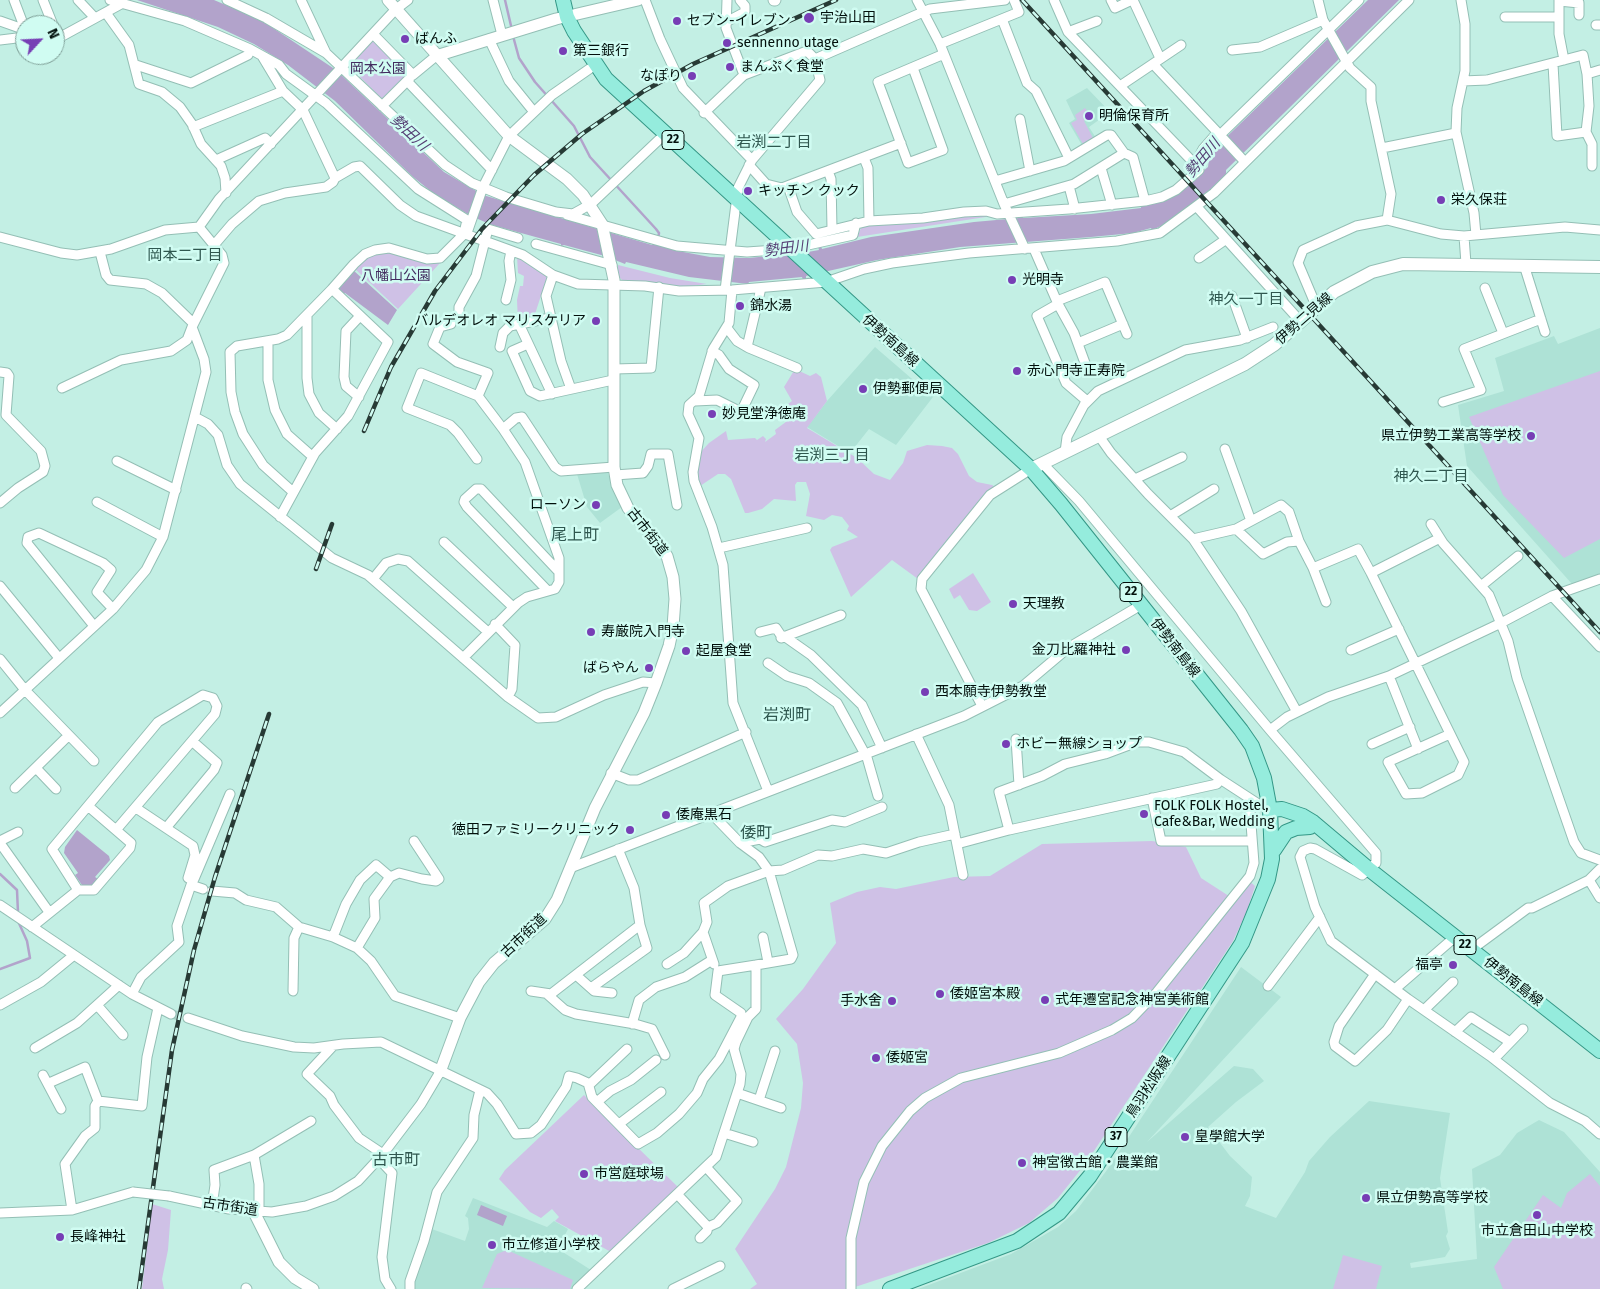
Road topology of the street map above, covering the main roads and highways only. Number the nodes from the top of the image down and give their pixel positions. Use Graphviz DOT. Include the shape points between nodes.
graph roads {
  1 [pos="563,0"];
  2 [pos="1600,267"];
  3 [pos="1037,466"];
  4 [pos="1228,716"];
  5 [pos="1264,778"];
  6 [pos="1262,806"];
  7 [pos="1310,827"];
  8 [pos="1332,838"];
  9 [pos="1272,853"];
  10 [pos="1261,896"];
  11 [pos="1600,1051"];
  12 [pos="890,1289"];
  1 -- 3 [label="main road, 伊勢南島線 / 22" via="567,17 606,79 824,280"];
  2 -- 3 [label="main road, 伊勢二見線" via="1403,264 1378,270 1348,284 1274,345 1245,364"];
  3 -- 4 [label="main road, 伊勢南島線 / 22" via="1061,504"];
  4 -- 5 [label="main road, 伊勢南島線 / 22" via="1252,746"];
  4 -- 6 [label="main road, 伊勢南島線 / 22" via="1252,765"];
  5 -- 6 [label="main road, 伊勢南島線 / 22"];
  5 -- 8 [label="main road" via="1281,799 1307,812"];
  6 -- 7 [label="main road, 伊勢南島線 / 22"];
  6 -- 8 [label="main road, 伊勢南島線 / 22" via="1303,816"];
  6 -- 9 [label="main road, 鳥羽松阪線 / 37"];
  6 -- 10 [label="main road, 鳥羽松阪線 / 37" via="1265,861"];
  7 -- 8 [label="main road, 伊勢南島線 / 22"];
  7 -- 9 [label="main road" via="1286,832"];
  8 -- 11 [label="main road, 伊勢南島線 / 22"];
  9 -- 10 [label="main road, 鳥羽松阪線 / 37"];
  10 -- 12 [label="main road, 鳥羽松阪線 / 37" via="1242,943 1100,1164 1071,1201 1018,1241"];
}
